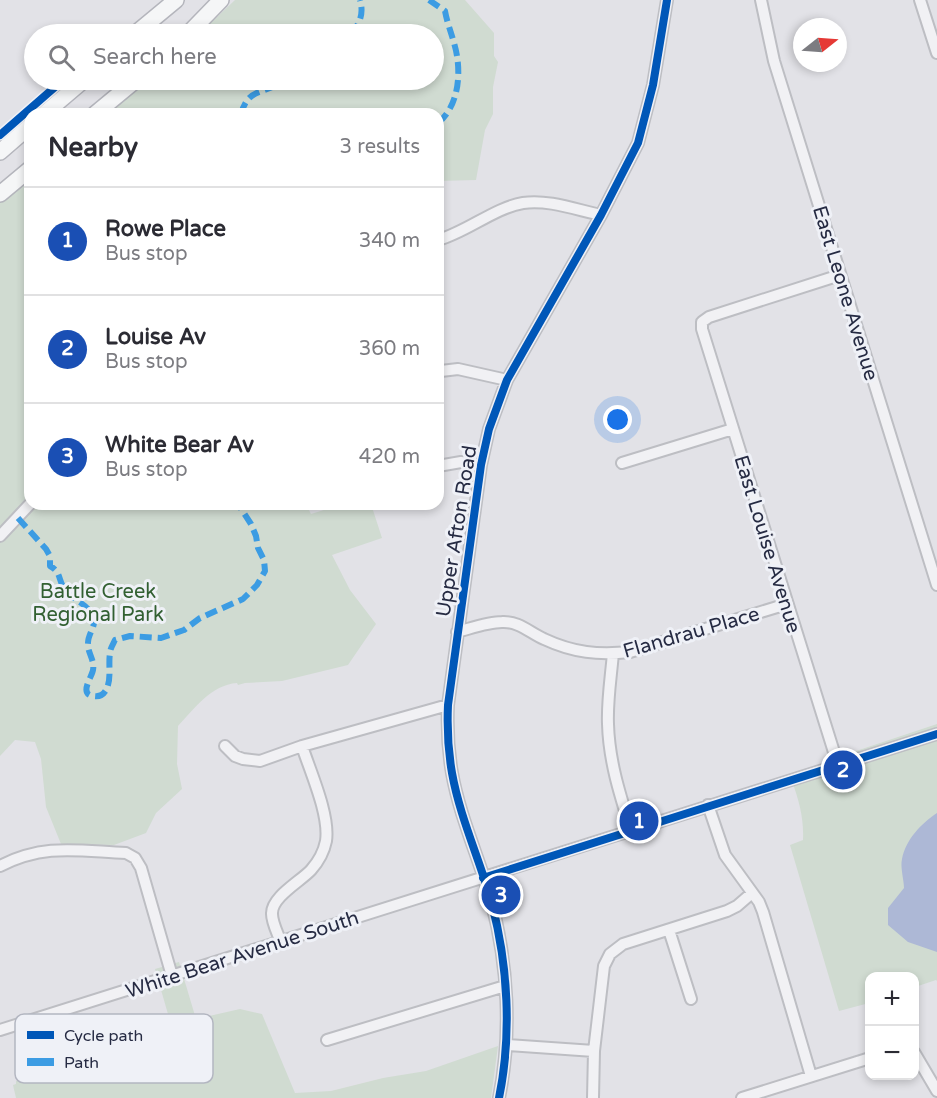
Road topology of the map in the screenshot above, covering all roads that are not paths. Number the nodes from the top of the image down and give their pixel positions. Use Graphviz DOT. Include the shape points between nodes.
graph roads {
  1 [pos="176,0"];
  2 [pos="221,0"];
  3 [pos="667,0"];
  4 [pos="761,0"];
  5 [pos="920,0"];
  6 [pos="147,24"];
  7 [pos="198,24"];
  8 [pos="937,53"];
  9 [pos="72,90"];
  10 [pos="124,90"];
  11 [pos="51,108"];
  12 [pos="102,108"];
  13 [pos="24,131"];
  14 [pos="0,152"];
  15 [pos="24,174"];
  16 [pos="0,194"];
  17 [pos="602,215"];
  18 [pos="444,237"];
  19 [pos="840,276"];
  20 [pos="444,370"];
  21 [pos="507,381"];
  22 [pos="733,429"];
  23 [pos="622,463"];
  24 [pos="444,465"];
  25 [pos="481,465"];
  26 [pos="24,510"];
  27 [pos="0,536"];
  28 [pos="937,585"];
  29 [pos="787,604"];
  30 [pos="457,632"];
  31 [pos="613,654"];
  32 [pos="448,705"];
  33 [pos="937,734"];
  34 [pos="225,746"];
  35 [pos="302,746"];
  36 [pos="838,765"];
  37 [pos="708,805"];
  38 [pos="631,830"];
  39 [pos="0,866"];
  40 [pos="483,878"];
  41 [pos="752,893"];
  42 [pos="669,930"];
  43 [pos="280,940"];
  44 [pos="172,976"];
  45 [pos="505,986"];
  46 [pos="691,999"];
  47 [pos="51,1014"];
  48 [pos="15,1025"];
  49 [pos="0,1030"];
  50 [pos="327,1040"];
  51 [pos="507,1044"];
  52 [pos="594,1051"];
  53 [pos="919,1059"];
  54 [pos="865,1060"];
  55 [pos="811,1076"];
  56 [pos="937,1091"];
  57 [pos="499,1098"];
  58 [pos="593,1098"];
  59 [pos="742,1098"];
  1 -- 6 [label="highway"];
  2 -- 7 [label="highway"];
  3 -- 17 [label="street, Upper Afton Road" via="638,143"];
  4 -- 19 [label="street, East Leone Avenue" via="774,61"];
  5 -- 8 [label="street"];
  9 -- 11 [label="highway"];
  10 -- 12 [label="highway"];
  13 -- 14 [label="highway"];
  15 -- 16 [label="highway"];
  17 -- 18 [label="street" via="526,203"];
  17 -- 21 [label="street, Upper Afton Road"];
  19 -- 22 [label="street, East Louise Avenue" via="702,322"];
  19 -- 28 [label="street, East Leone Avenue"];
  20 -- 21 [label="street" via="458,369"];
  21 -- 25 [label="street, Upper Afton Road" via="489,429"];
  22 -- 23 [label="street"];
  22 -- 29 [label="street, East Louise Avenue"];
  24 -- 25 [label="street"];
  25 -- 30 [label="street, Upper Afton Road"];
  26 -- 27 [label="street"];
  29 -- 31 [label="street, Flandrau Place"];
  29 -- 36 [label="street, East Louise Avenue"];
  30 -- 31 [label="street, Flandrau Place" via="511,622 576,651"];
  30 -- 32 [label="street, Upper Afton Road"];
  31 -- 38 [label="street" via="610,746"];
  32 -- 35 [label="street"];
  32 -- 40 [label="street, Upper Afton Road" via="452,772"];
  33 -- 36 [label="street, White Bear Avenue South"];
  34 -- 35 [label="street" via="235,756 251,761"];
  35 -- 43 [label="street" via="324,815 326,835 322,854 312,869 272,908"];
  36 -- 37 [label="street, White Bear Avenue South"];
  37 -- 38 [label="street, White Bear Avenue South"];
  37 -- 41 [label="street" via="725,855"];
  38 -- 40 [label="street, White Bear Avenue South"];
  39 -- 44 [label="street" via="49,849 126,853 135,858"];
  40 -- 43 [label="street, White Bear Avenue South"];
  40 -- 45 [label="street, Upper Afton Road" via="497,927"];
  41 -- 42 [label="street" via="727,911"];
  41 -- 55 [label="street" via="763,912"];
  42 -- 46 [label="street"];
  42 -- 52 [label="street" via="623,944 610,954 604,966"];
  43 -- 44 [label="street, White Bear Avenue South"];
  44 -- 47 [label="street, White Bear Avenue South"];
  45 -- 50 [label="street"];
  45 -- 51 [label="street, Upper Afton Road"];
  48 -- 49 [label="street, White Bear Avenue South"];
  51 -- 52 [label="street"];
  51 -- 57 [label="street, Upper Afton Road"];
  52 -- 58 [label="street"];
  53 -- 56 [label="street"];
  54 -- 55 [label="street"];
  55 -- 59 [label="street"];
}
